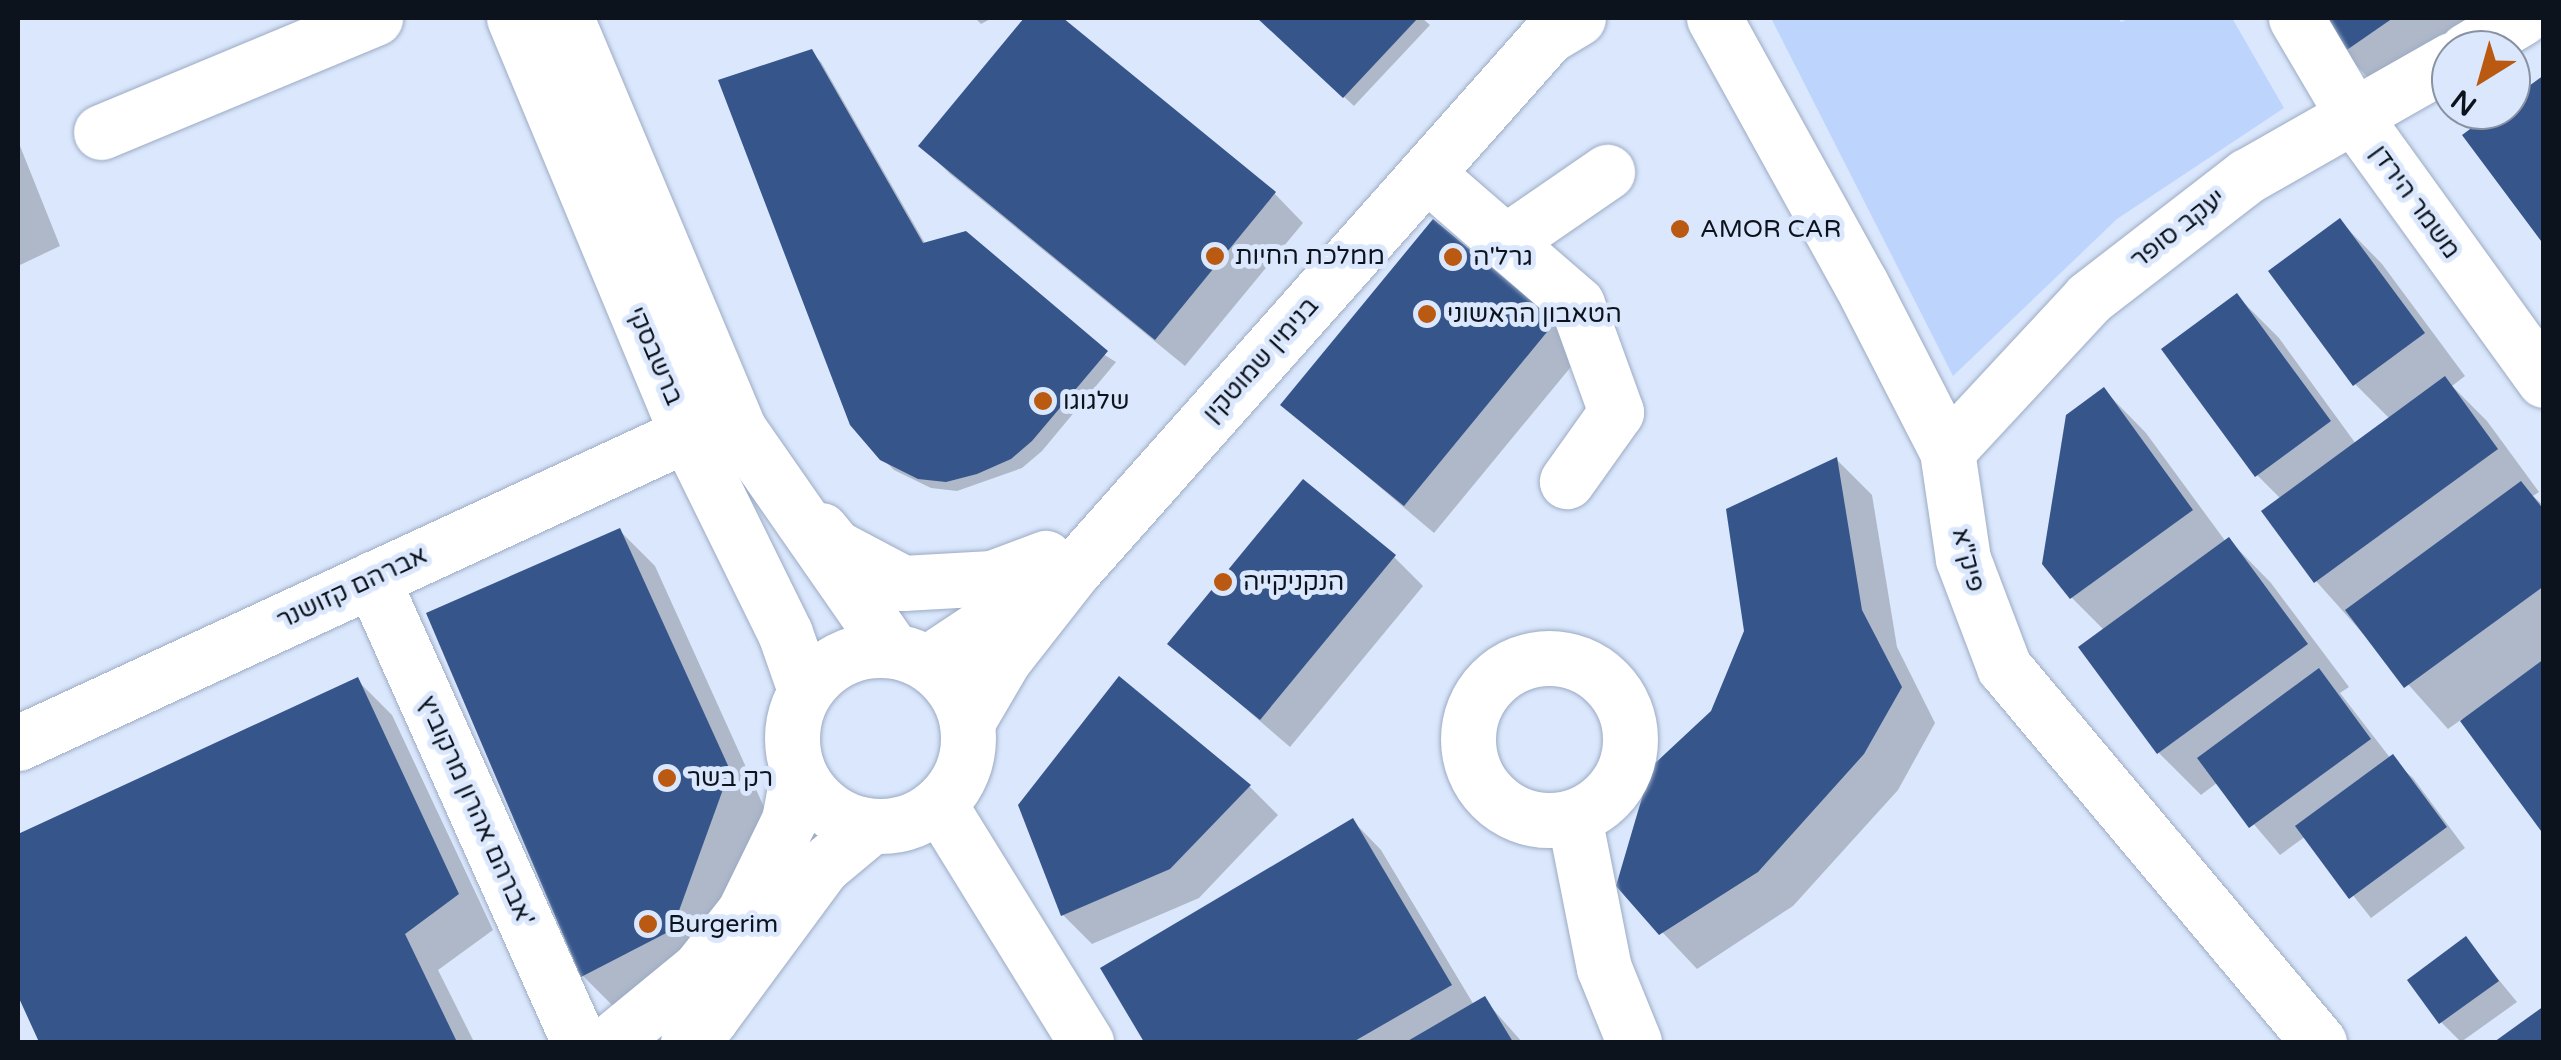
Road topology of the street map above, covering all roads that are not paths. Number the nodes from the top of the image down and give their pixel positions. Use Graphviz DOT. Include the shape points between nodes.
graph roads {
  1 [pos="375,18"];
  2 [pos="514,18"];
  3 [pos="566,18"];
  4 [pos="1529,18"];
  5 [pos="1578,18"];
  6 [pos="1714,18"];
  7 [pos="2296,18"];
  8 [pos="2431,72"];
  9 [pos="2356,118"];
  10 [pos="101,132"];
  11 [pos="1607,172"];
  12 [pos="1426,174"];
  13 [pos="1505,242"];
  14 [pos="2544,380"];
  15 [pos="740,431"];
  16 [pos="687,434"];
  17 [pos="1947,451"];
  18 [pos="1567,481"];
  19 [pos="1048,557"];
  20 [pos="372,579"];
  21 [pos="910,657"];
  22 [pos="805,690"];
  23 [pos="967,722"];
  24 [pos="18,743"];
  25 [pos="798,772"];
  26 [pos="939,804"];
  27 [pos="1574,816"];
  28 [pos="872,826"];
  29 [pos="706,1035"];
  30 [pos="580,1042"];
  31 [pos="610,1042"];
  32 [pos="1086,1042"];
  33 [pos="1634,1042"];
  34 [pos="2320,1042"];
  1 -- 10 [label="street"];
  2 -- 16 [label="street, ברשבסקי"];
  3 -- 15 [label="street, ברשבסקי"];
  4 -- 19 [label="street, בנימין שמוטקין"];
  5 -- 12 [label="street, בנימין שמוטקין" via="1548,36"];
  6 -- 17 [label="street, פיק\"א"];
  7 -- 9 [label="street, משמר הירדן"];
  8 -- 9 [label="street, יעקב סופר"];
  9 -- 14 [label="street, משמר הירדן"];
  9 -- 17 [label="street, יעקב סופר" via="2247,176 2089,298"];
  11 -- 13 [label="street"];
  12 -- 13 [label="street"];
  12 -- 23 [label="street, בנימין שמוטקין" via="1073,571 1004,660"];
  13 -- 18 [label="street" via="1577,304 1616,412"];
  15 -- 19 [label="street" via="835,548 903,583 992,578"];
  15 -- 21 [label="street, ברשבסקי"];
  16 -- 20 [label="street, אברהם קזושנר"];
  16 -- 22 [label="street, ברשבסקי" via="785,633"];
  17 -- 34 [label="street, פיק\"א" via="1963,558 2004,667"];
  19 -- 21 [label="street, בנימין שמוטקין" via="983,626"];
  20 -- 24 [label="street, אברהם קזושנר"];
  20 -- 30 [label="street, אברהם אהרון מרקוביץ'"];
  21 -- 22 [label="street" via="852,653"];
  21 -- 23 [label="street" via="946,678"];
  22 -- 25 [label="street" via="791,730"];
  23 -- 26 [label="street" via="964,767"];
  25 -- 28 [label="street" via="828,809"];
  25 -- 31 [label="street" via="789,820 744,912 699,968"];
  26 -- 28 [label="street" via="908,822"];
  26 -- 32 [label="street"];
  27 -- 33 [label="street" via="1604,968"];
  28 -- 29 [label="street" via="823,866"];
}
